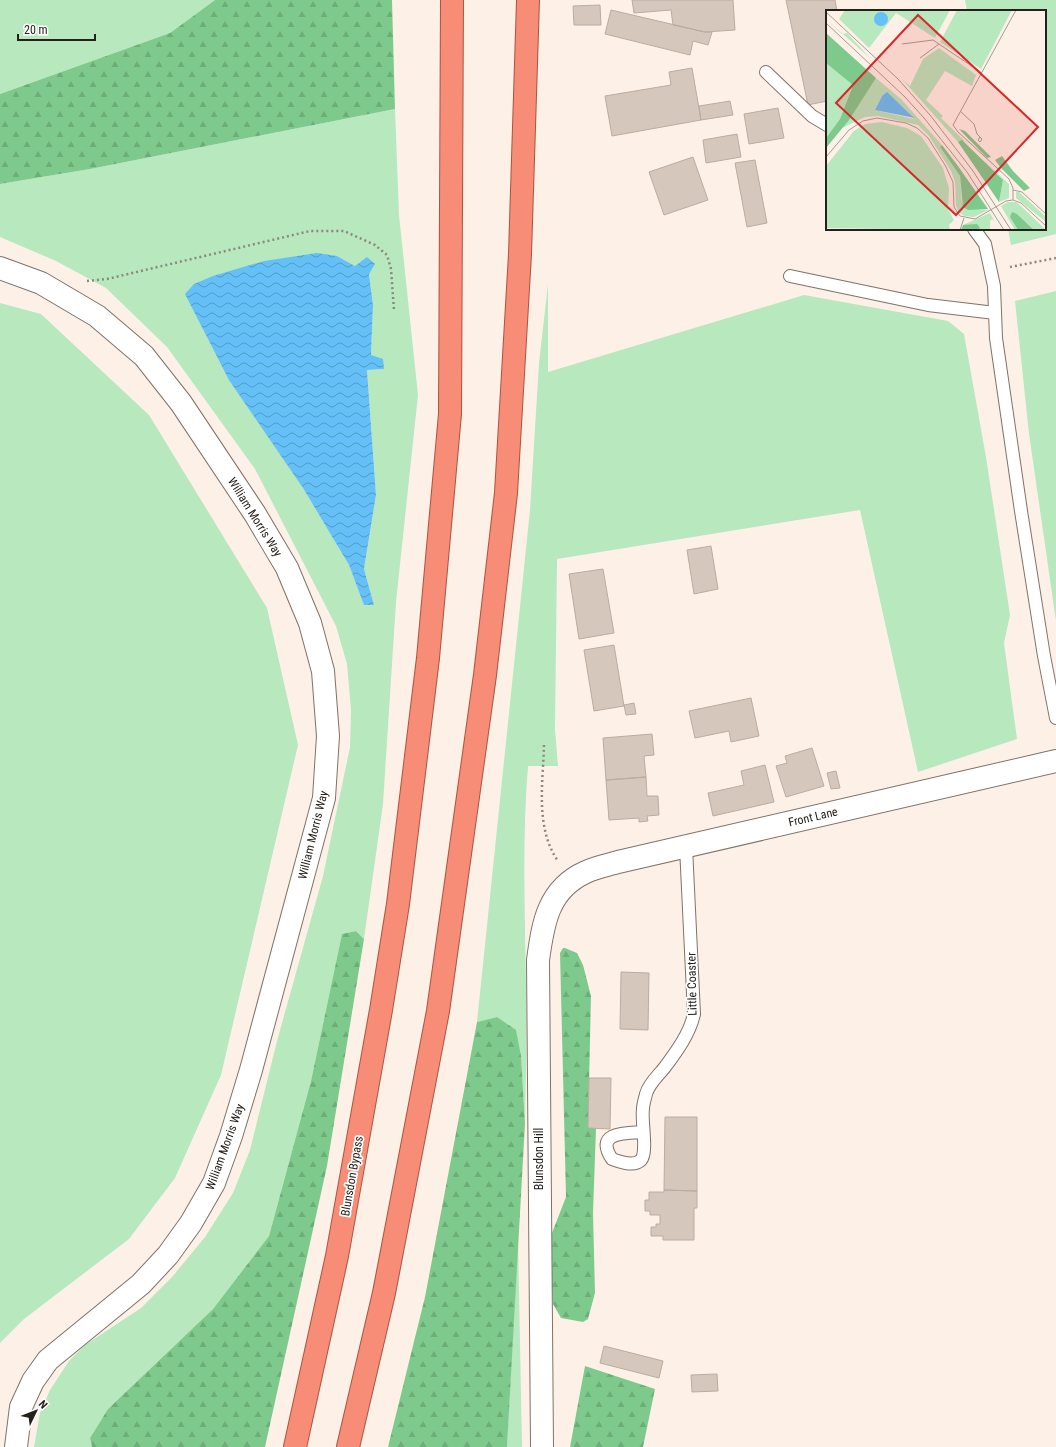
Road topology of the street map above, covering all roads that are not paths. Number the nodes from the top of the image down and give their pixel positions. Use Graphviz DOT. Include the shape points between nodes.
graph roads {
  1 [pos="452,0"];
  2 [pos="528,0"];
  3 [pos="766,72"];
  4 [pos="826,124"];
  5 [pos="975,230"];
  6 [pos="0,268"];
  7 [pos="790,276"];
  8 [pos="995,313"];
  9 [pos="1056,718"];
  10 [pos="1056,761"];
  11 [pos="686,846"];
  12 [pos="571,879"];
  13 [pos="643,1132"];
  14 [pos="16,1447"];
  15 [pos="295,1447"];
  16 [pos="348,1447"];
  17 [pos="542,1447"];
  1 -- 15 [label="highway, Blunsdon Bypass" via="450,414 428,658 398,904 380,1018 337,1256"];
  2 -- 16 [label="highway" via="520,254 506,493 484,682 438,1011 384,1293"];
  3 -- 4 [label="lane" via="812,116"];
  5 -- 8 [label="lane" via="985,244 994,286"];
  6 -- 14 [label="street, William Morris Way" via="41,283 97,316 144,356 181,402 287,568 310,623 323,671 328,736 324,798 251,1070 214,1183 168,1256 142,1284 48,1360 33,1381 21,1407"];
  7 -- 8 [label="lane" via="928,305"];
  8 -- 9 [label="lane" via="996,338 1020,503"];
  10 -- 11 [label="street, Front Lane"];
  11 -- 12 [label="street, Front Lane" via="587,871"];
  11 -- 13 [label="lane, Little Coaster" via="694,1014 692,1025 646,1092 642,1109"];
  12 -- 17 [label="street, Blunsdon Hill" via="560,889 549,908 538,960"];
}
